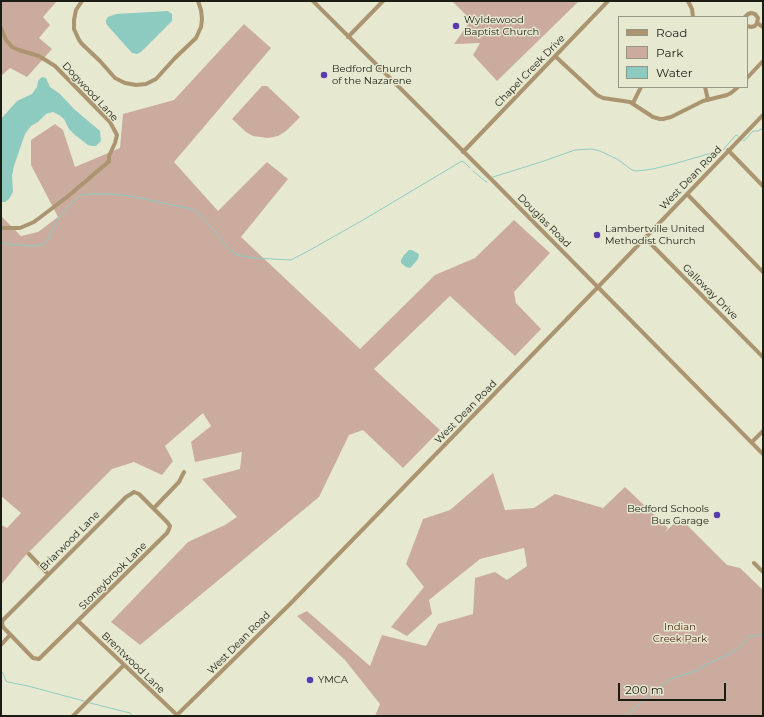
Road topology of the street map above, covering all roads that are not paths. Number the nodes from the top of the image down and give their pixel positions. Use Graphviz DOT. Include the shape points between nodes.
graph roads {
  1 [pos="82,1"];
  2 [pos="198,1"];
  3 [pos="312,1"];
  4 [pos="383,1"];
  5 [pos="608,1"];
  6 [pos="688,1"];
  7 [pos="693,16"];
  8 [pos="746,16"];
  9 [pos="757,23"];
  10 [pos="748,26"];
  11 [pos="763,27"];
  12 [pos="1,28"];
  13 [pos="348,37"];
  14 [pos="555,56"];
  15 [pos="763,61"];
  16 [pos="748,77"];
  17 [pos="640,88"];
  18 [pos="705,88"];
  19 [pos="737,88"];
  20 [pos="708,100"];
  21 [pos="633,103"];
  22 [pos="763,115"];
  23 [pos="728,150"];
  24 [pos="463,152"];
  25 [pos="763,186"];
  26 [pos="687,194"];
  27 [pos="1,228"];
  28 [pos="645,238"];
  29 [pos="763,272"];
  30 [pos="598,288"];
  31 [pos="763,357"];
  32 [pos="763,431"];
  33 [pos="752,442"];
  34 [pos="763,454"];
  35 [pos="184,472"];
  36 [pos="154,508"];
  37 [pos="29,554"];
  38 [pos="754,563"];
  39 [pos="763,572"];
  40 [pos="48,574"];
  41 [pos="78,621"];
  42 [pos="2,622"];
  43 [pos="10,635"];
  44 [pos="1,645"];
  45 [pos="124,665"];
  46 [pos="73,716"];
  47 [pos="177,716"];
  1 -- 2 [label="street" via="76,10 74,20 74,29 79,40 115,78 136,85 154,80 196,38 202,19"];
  3 -- 13 [label="street, Douglas Road"];
  4 -- 13 [label="street"];
  5 -- 14 [label="street, Chapel Creek Drive"];
  6 -- 7 [label="street"];
  8 -- 9 [label="street" via="753,13 758,18"];
  9 -- 10 [label="street" via="753,27"];
  9 -- 11 [label="street"];
  12 -- 27 [label="street, Dogwood Lane" via="12,47 39,56 55,66 110,122 117,135 109,161 67,198 34,222 20,228"];
  13 -- 24 [label="street, Douglas Road"];
  14 -- 21 [label="street" via="597,95"];
  14 -- 24 [label="street, Chapel Creek Drive"];
  15 -- 16 [label="street"];
  17 -- 21 [label="street"];
  18 -- 20 [label="street"];
  19 -- 20 [label="street" via="727,95"];
  20 -- 21 [label="street" via="663,119 653,117"];
  22 -- 23 [label="street, West Dean Road"];
  23 -- 25 [label="street"];
  23 -- 26 [label="street, West Dean Road"];
  24 -- 30 [label="street, Douglas Road"];
  26 -- 28 [label="street, West Dean Road"];
  26 -- 29 [label="street"];
  28 -- 30 [label="street, West Dean Road"];
  28 -- 31 [label="street, Galloway Drive"];
  30 -- 33 [label="street, Douglas Road"];
  30 -- 47 [label="street, West Dean Road" via="290,604"];
  32 -- 33 [label="street"];
  33 -- 34 [label="street, Douglas Road"];
  35 -- 36 [label="street" via="179,482"];
  36 -- 40 [label="street, Briarwood Lane" via="134,492"];
  36 -- 41 [label="street, Stoneybrook Lane" via="170,526 167,533"];
  37 -- 40 [label="street"];
  38 -- 39 [label="street"];
  40 -- 42 [label="street, Briarwood Lane"];
  41 -- 43 [label="street, Stoneybrook Lane" via="39,659 33,658"];
  41 -- 45 [label="street, Brentwood Lane"];
  42 -- 43 [label="street, Stoneybrook Lane"];
  43 -- 44 [label="street"];
  45 -- 46 [label="street"];
  45 -- 47 [label="street, Brentwood Lane"];
}
